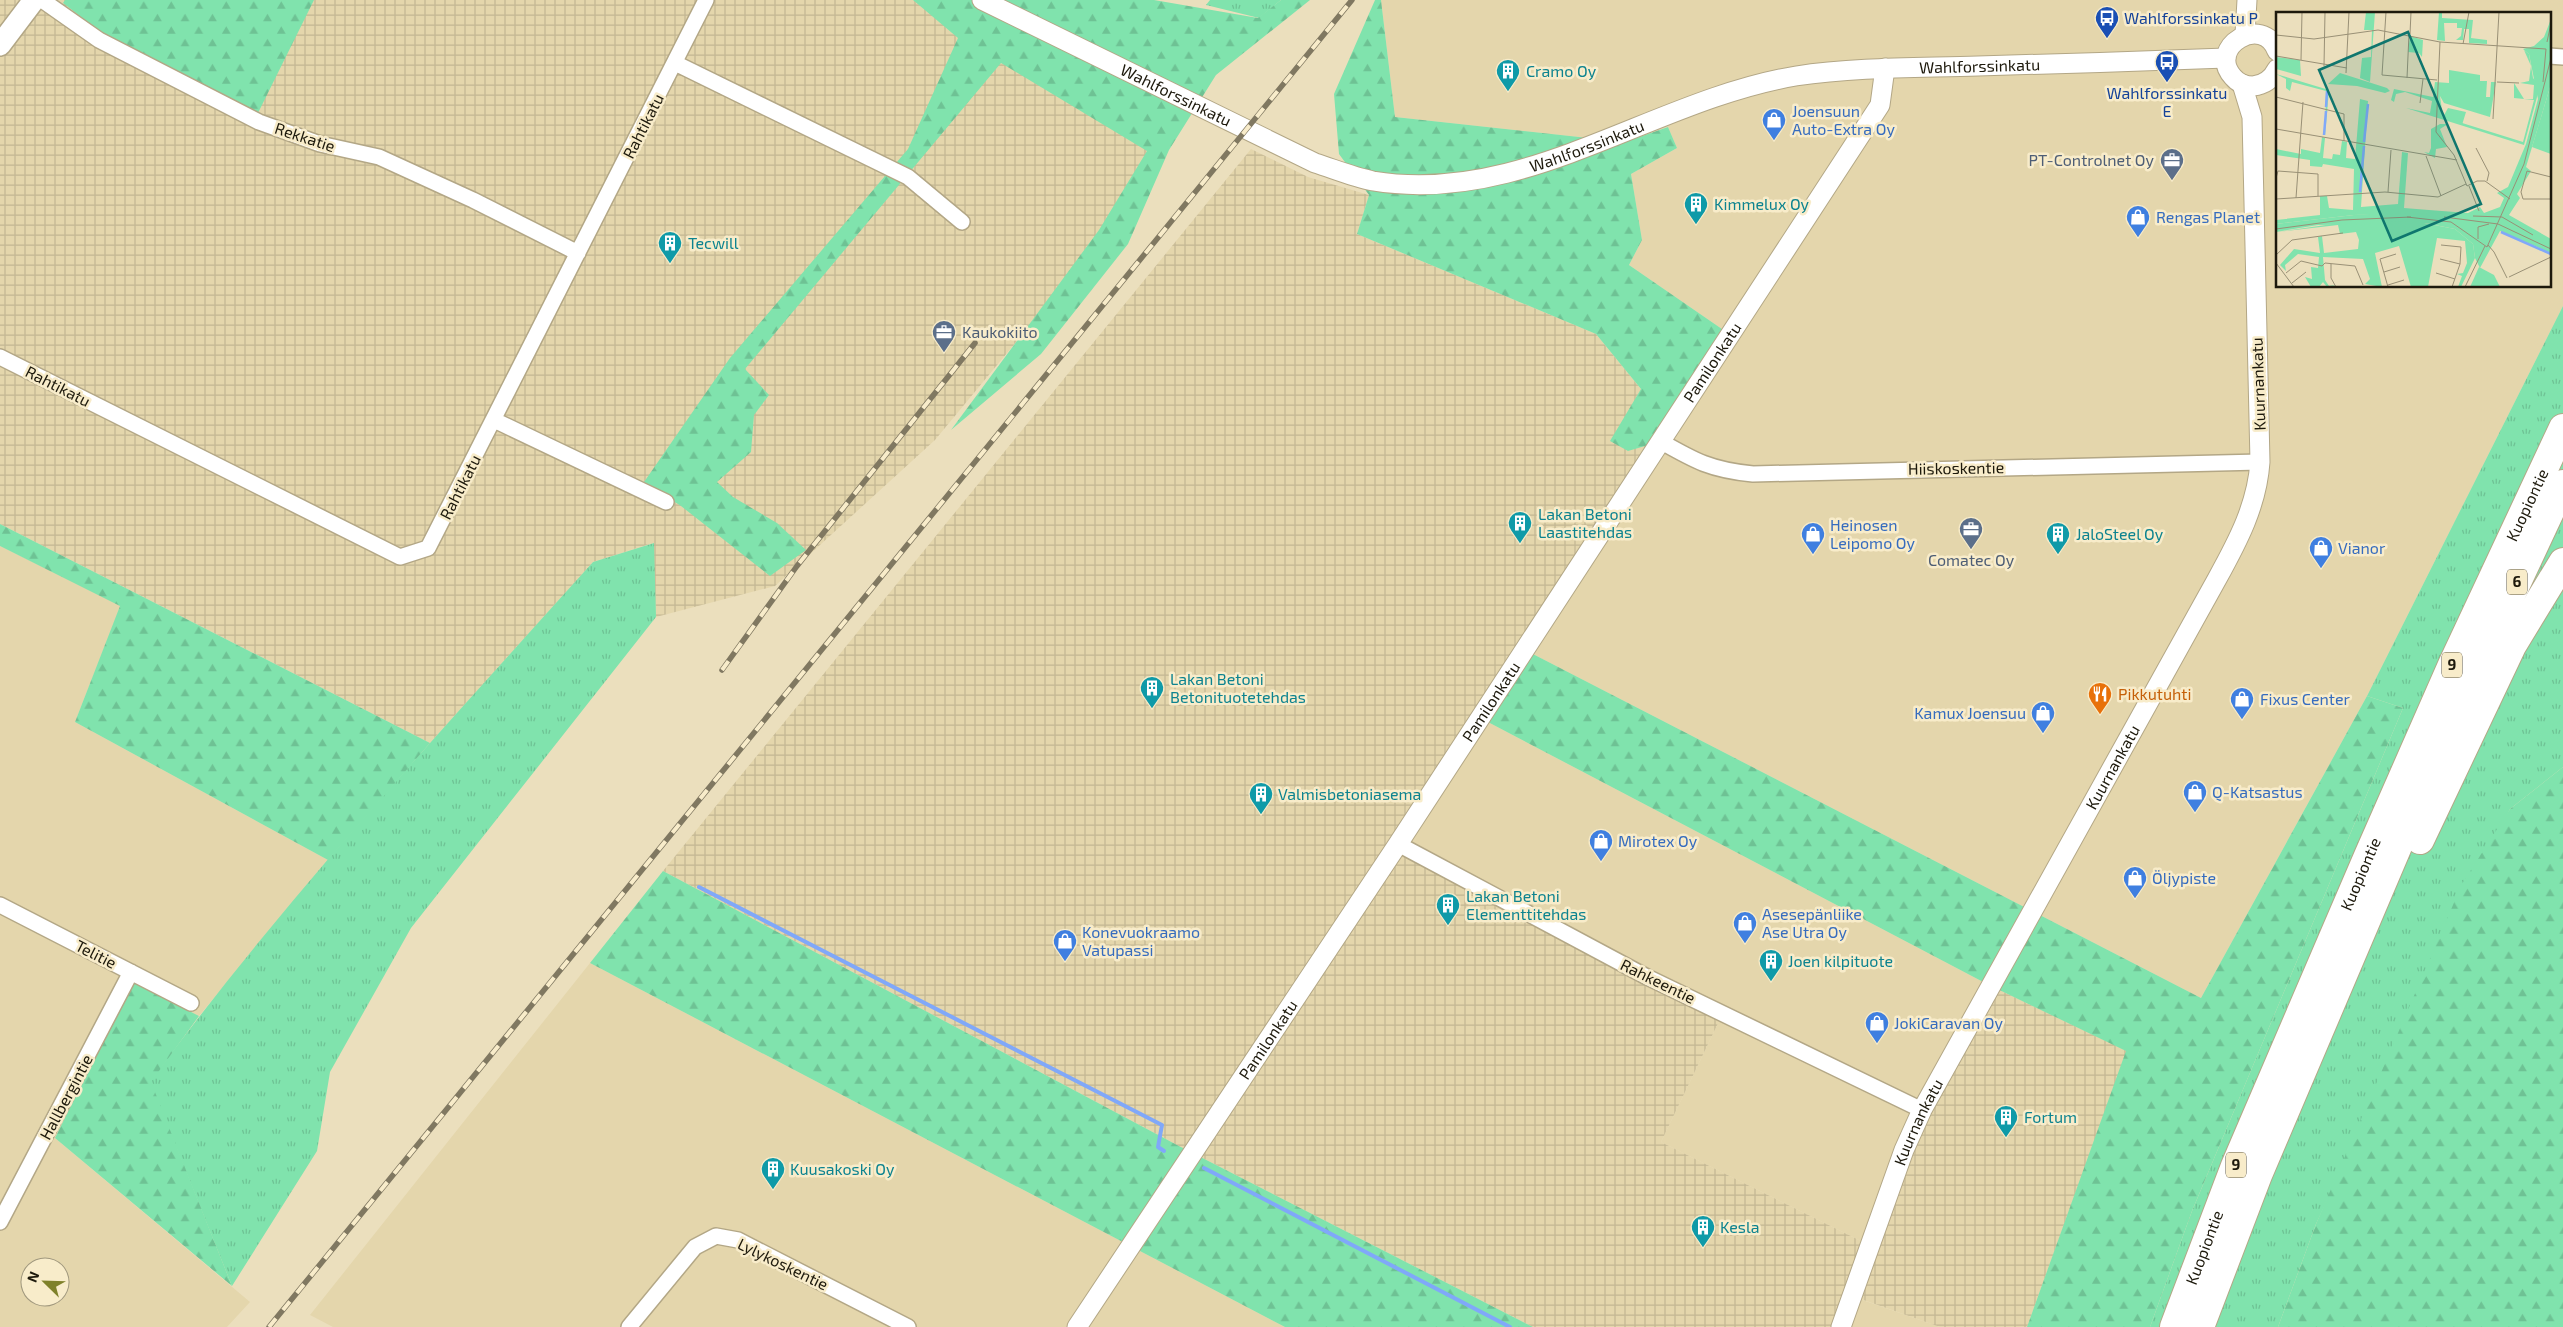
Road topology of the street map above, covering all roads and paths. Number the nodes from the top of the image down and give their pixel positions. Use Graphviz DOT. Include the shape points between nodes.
graph roads {
  1 [pos="34,0"];
  2 [pos="42,0"];
  3 [pos="706,0"];
  4 [pos="982,0"];
  5 [pos="2247,0"];
  6 [pos="2246,34"];
  7 [pos="0,45"];
  8 [pos="2276,48"];
  9 [pos="2550,56"];
  10 [pos="2563,57"];
  11 [pos="2226,58"];
  12 [pos="675,63"];
  13 [pos="1885,68"];
  14 [pos="2274,73"];
  15 [pos="2242,84"];
  16 [pos="2252,151"];
  17 [pos="962,222"];
  18 [pos="578,253"];
  19 [pos="0,357"];
  20 [pos="494,420"];
  21 [pos="2563,420"];
  22 [pos="2563,428"];
  23 [pos="1660,440"];
  24 [pos="2260,462"];
  25 [pos="2551,480"];
  26 [pos="666,502"];
  27 [pos="2563,562"];
  28 [pos="2472,680"];
  29 [pos="1398,844"];
  30 [pos="0,905"];
  31 [pos="131,972"];
  32 [pos="2334,998"];
  33 [pos="191,1003"];
  34 [pos="1922,1110"];
  35 [pos="0,1222"];
  36 [pos="629,1327"];
  37 [pos="908,1327"];
  38 [pos="1077,1327"];
  39 [pos="1840,1327"];
  40 [pos="2174,1327"];
  41 [pos="2200,1327"];
  1 -- 7 [label="main road"];
  2 -- 18 [label="street, Rekkatie" via="99,40 259,122 320,144 379,157"];
  3 -- 12 [label="street, Rahtikatu"];
  4 -- 13 [label="street, Wahlforssinkatu" via="1315,163 1353,176 1391,183 1450,183 1503,175 1754,86 1811,74"];
  5 -- 6 [label="street"];
  6 -- 8 [label="street" via="2263,36"];
  6 -- 11 [label="street" via="2232,43"];
  9 -- 10 [label="street"];
  11 -- 13 [label="street, Wahlforssinkatu"];
  11 -- 15 [label="street" via="2230,74"];
  12 -- 17 [label="street" via="908,177"];
  12 -- 18 [label="street, Rahtikatu"];
  13 -- 23 [label="street, Pamilonkatu" via="1880,105"];
  14 -- 15 [label="street" via="2249,86"];
  14 -- 16 [label="street, Kuurnankatu"];
  15 -- 16 [label="street, Kuurnankatu" via="2252,118"];
  16 -- 24 [label="street, Kuurnankatu"];
  18 -- 20 [label="street, Rahtikatu"];
  19 -- 20 [label="street, Rahtikatu" via="400,557 428,548"];
  20 -- 26 [label="street"];
  21 -- 25 [label="highway"];
  22 -- 25 [label="highway, Kuopiontie / 9"];
  23 -- 24 [label="street, Hiiskoskentie" via="1697,462 1722,471 1753,474"];
  23 -- 29 [label="street, Pamilonkatu"];
  24 -- 34 [label="street, Kuurnankatu" via="2254,502 2230,555"];
  25 -- 28 [label="highway, Kuopiontie / 6"];
  25 -- 40 [label="highway, Kuopiontie / 9" via="2368,856 2235,1166"];
  27 -- 32 [label="highway" via="2512,646 2370,945"];
  28 -- 32 [label="highway, Kuopiontie / 9"];
  29 -- 34 [label="street, Rahkeentie" via="1647,977"];
  29 -- 38 [label="street, Pamilonkatu"];
  30 -- 31 [label="street, Telitie"];
  31 -- 33 [label="street, Telitie"];
  31 -- 35 [label="street, Hallbergintie"];
  32 -- 41 [label="highway, Kuopiontie / 9" via="2258,1175"];
  34 -- 39 [label="street, Kuurnankatu" via="1904,1150"];
  36 -- 37 [label="street, Lylykoskentie" via="695,1247 716,1236 738,1240"];
}
